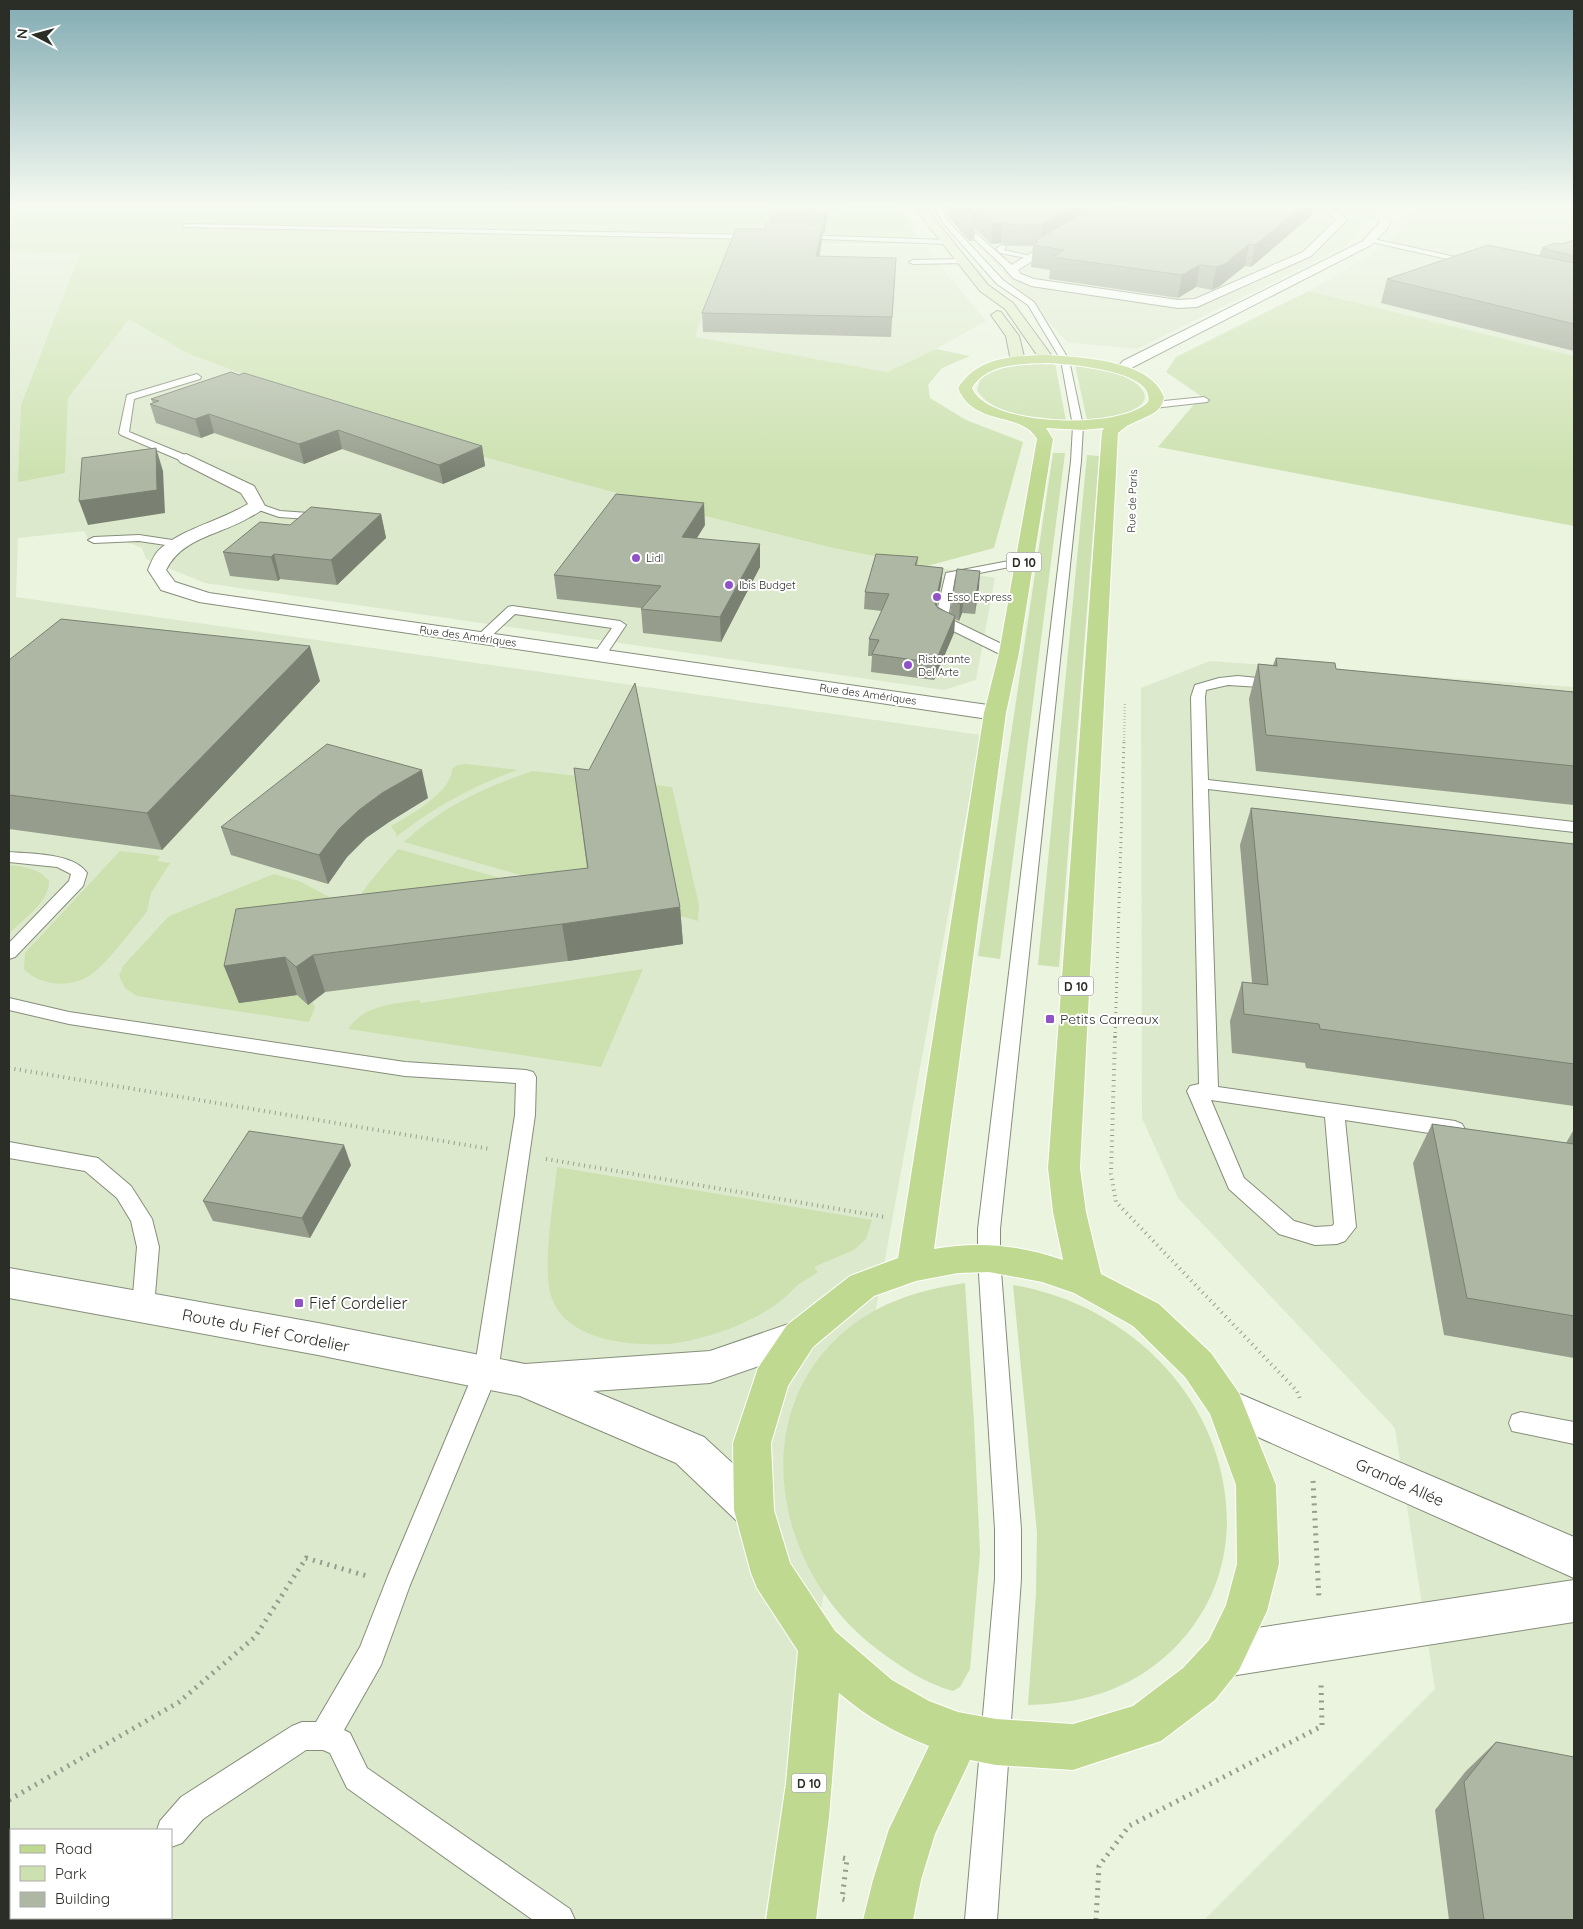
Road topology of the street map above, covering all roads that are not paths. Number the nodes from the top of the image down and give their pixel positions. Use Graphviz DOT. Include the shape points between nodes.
graph roads {
  1 [pos="980,296"];
  2 [pos="995,296"];
  3 [pos="1019,296"];
  4 [pos="1125,296"];
  5 [pos="1213,296"];
  6 [pos="1260,296"];
  7 [pos="1047,359"];
  8 [pos="1065,360"];
  9 [pos="1018,361"];
  10 [pos="1122,370"];
  11 [pos="197,377"];
  12 [pos="1128,419"];
  13 [pos="1025,421"];
  14 [pos="1078,426"];
  15 [pos="186,459"];
  16 [pos="257,506"];
  17 [pos="323,517"];
  18 [pos="94,540"];
  19 [pos="180,544"];
  20 [pos="1025,561"];
  21 [pos="482,638"];
  22 [pos="1009,653"];
  23 [pos="599,655"];
  24 [pos="1288,685"];
  25 [pos="996,713"];
  26 [pos="1200,784"];
  27 [pos="1574,827"];
  28 [pos="9,857"];
  29 [pos="9,953"];
  30 [pos="9,1004"];
  31 [pos="1209,1092"];
  32 [pos="1334,1111"];
  33 [pos="1478,1133"];
  34 [pos="9,1150"];
  35 [pos="989,1258"];
  36 [pos="914,1267"];
  37 [pos="9,1283"];
  38 [pos="1086,1283"];
  39 [pos="143,1307"];
  40 [pos="800,1336"];
  41 [pos="486,1372"];
  42 [pos="522,1380"];
  43 [pos="1226,1405"];
  44 [pos="1521,1423"];
  45 [pos="1574,1433"];
  46 [pos="754,1510"];
  47 [pos="1574,1558"];
  48 [pos="1574,1601"];
  49 [pos="820,1646"];
  50 [pos="1224,1655"];
  51 [pos="324,1736"];
  52 [pos="977,1738"];
  53 [pos="172,1831"];
  54 [pos="871,1911"];
  55 [pos="559,1920"];
  56 [pos="791,1920"];
  57 [pos="981,1920"];
  1 -- 9 [label="main road" via="1012,336"];
  2 -- 7 [label="main road" via="1009,306"];
  3 -- 8 [label="lane" via="1035,310"];
  4 -- 5 [label="street" via="1178,304 1197,303"];
  6 -- 10 [label="street"];
  7 -- 8 [label="main road"];
  7 -- 9 [label="main road"];
  8 -- 10 [label="main road"];
  8 -- 14 [label="lane"];
  9 -- 13 [label="main road" via="979,371 968,379 965,388 969,397 981,406"];
  10 -- 12 [label="main road" via="1144,380 1161,396 1144,413"];
  11 -- 15 [label="lane" via="130,397 124,433"];
  12 -- 14 [label="main road"];
  12 -- 38 [label="main road, Rue de Paris / D 10" via="1110,431 1064,1168 1070,1222"];
  13 -- 14 [label="main road"];
  13 -- 20 [label="main road, D 10" via="1040,430 1045,439"];
  14 -- 35 [label="lane" via="991,1207"];
  15 -- 16 [label="street" via="248,490"];
  16 -- 17 [label="lane" via="279,514"];
  16 -- 19 [label="street, Rue des Amériques"];
  18 -- 19 [label="lane" via="139,538"];
  19 -- 21 [label="street, Rue des Amériques" via="165,554 157,570 168,586 206,598"];
  20 -- 22 [label="main road, D 10"];
  20 -- 22 [label="lane" via="950,576 941,620"];
  21 -- 23 [label="street, Rue des Amériques"];
  21 -- 23 [label="lane" via="512,610 620,625"];
  22 -- 25 [label="main road, D 10"];
  23 -- 25 [label="street, Rue des Amériques"];
  24 -- 26 [label="lane" via="1228,679 1200,688"];
  25 -- 36 [label="main road, D 10"];
  26 -- 27 [label="lane"];
  26 -- 31 [label="lane"];
  28 -- 29 [label="lane" via="67,864 79,873 77,882"];
  30 -- 41 [label="lane" via="69,1018 405,1069 526,1077 525,1115"];
  31 -- 32 [label="lane"];
  31 -- 32 [label="lane" via="1197,1090 1236,1183 1287,1228 1315,1236 1337,1235 1346,1227"];
  32 -- 33 [label="lane"];
  34 -- 39 [label="lane" via="91,1164 124,1192 142,1219 148,1248"];
  35 -- 36 [label="main road" via="958,1259"];
  35 -- 38 [label="main road" via="1043,1268"];
  35 -- 52 [label="lane" via="1008,1529 1008,1579"];
  36 -- 40 [label="main road" via="862,1286"];
  37 -- 39 [label="street, Route du Fief Cordelier"];
  38 -- 43 [label="main road" via="1146,1316 1198,1365"];
  39 -- 41 [label="street, Route du Fief Cordelier"];
  40 -- 42 [label="street, Route du Fief Cordelier" via="710,1367"];
  40 -- 46 [label="main road" via="771,1380 752,1443"];
  41 -- 42 [label="street, Route du Fief Cordelier"];
  41 -- 51 [label="lane" via="371,1655"];
  42 -- 46 [label="street, Route du Fief Cordelier" via="690,1450"];
  43 -- 47 [label="street, Grande Allée"];
  43 -- 50 [label="main road" via="1256,1485 1258,1564 1246,1611"];
  44 -- 45 [label="lane"];
  46 -- 49 [label="main road" via="772,1573"];
  48 -- 50 [label="street"];
  49 -- 52 [label="main road" via="876,1696 916,1718"];
  49 -- 56 [label="main road, D 10" via="803,1850"];
  50 -- 52 [label="main road" via="1198,1684 1145,1724 1073,1747"];
  51 -- 53 [label="lane" via="302,1736 192,1808"];
  51 -- 55 [label="lane" via="340,1743 357,1778"];
  52 -- 54 [label="main road" via="913,1829 897,1880"];
  52 -- 57 [label="lane"];
}
